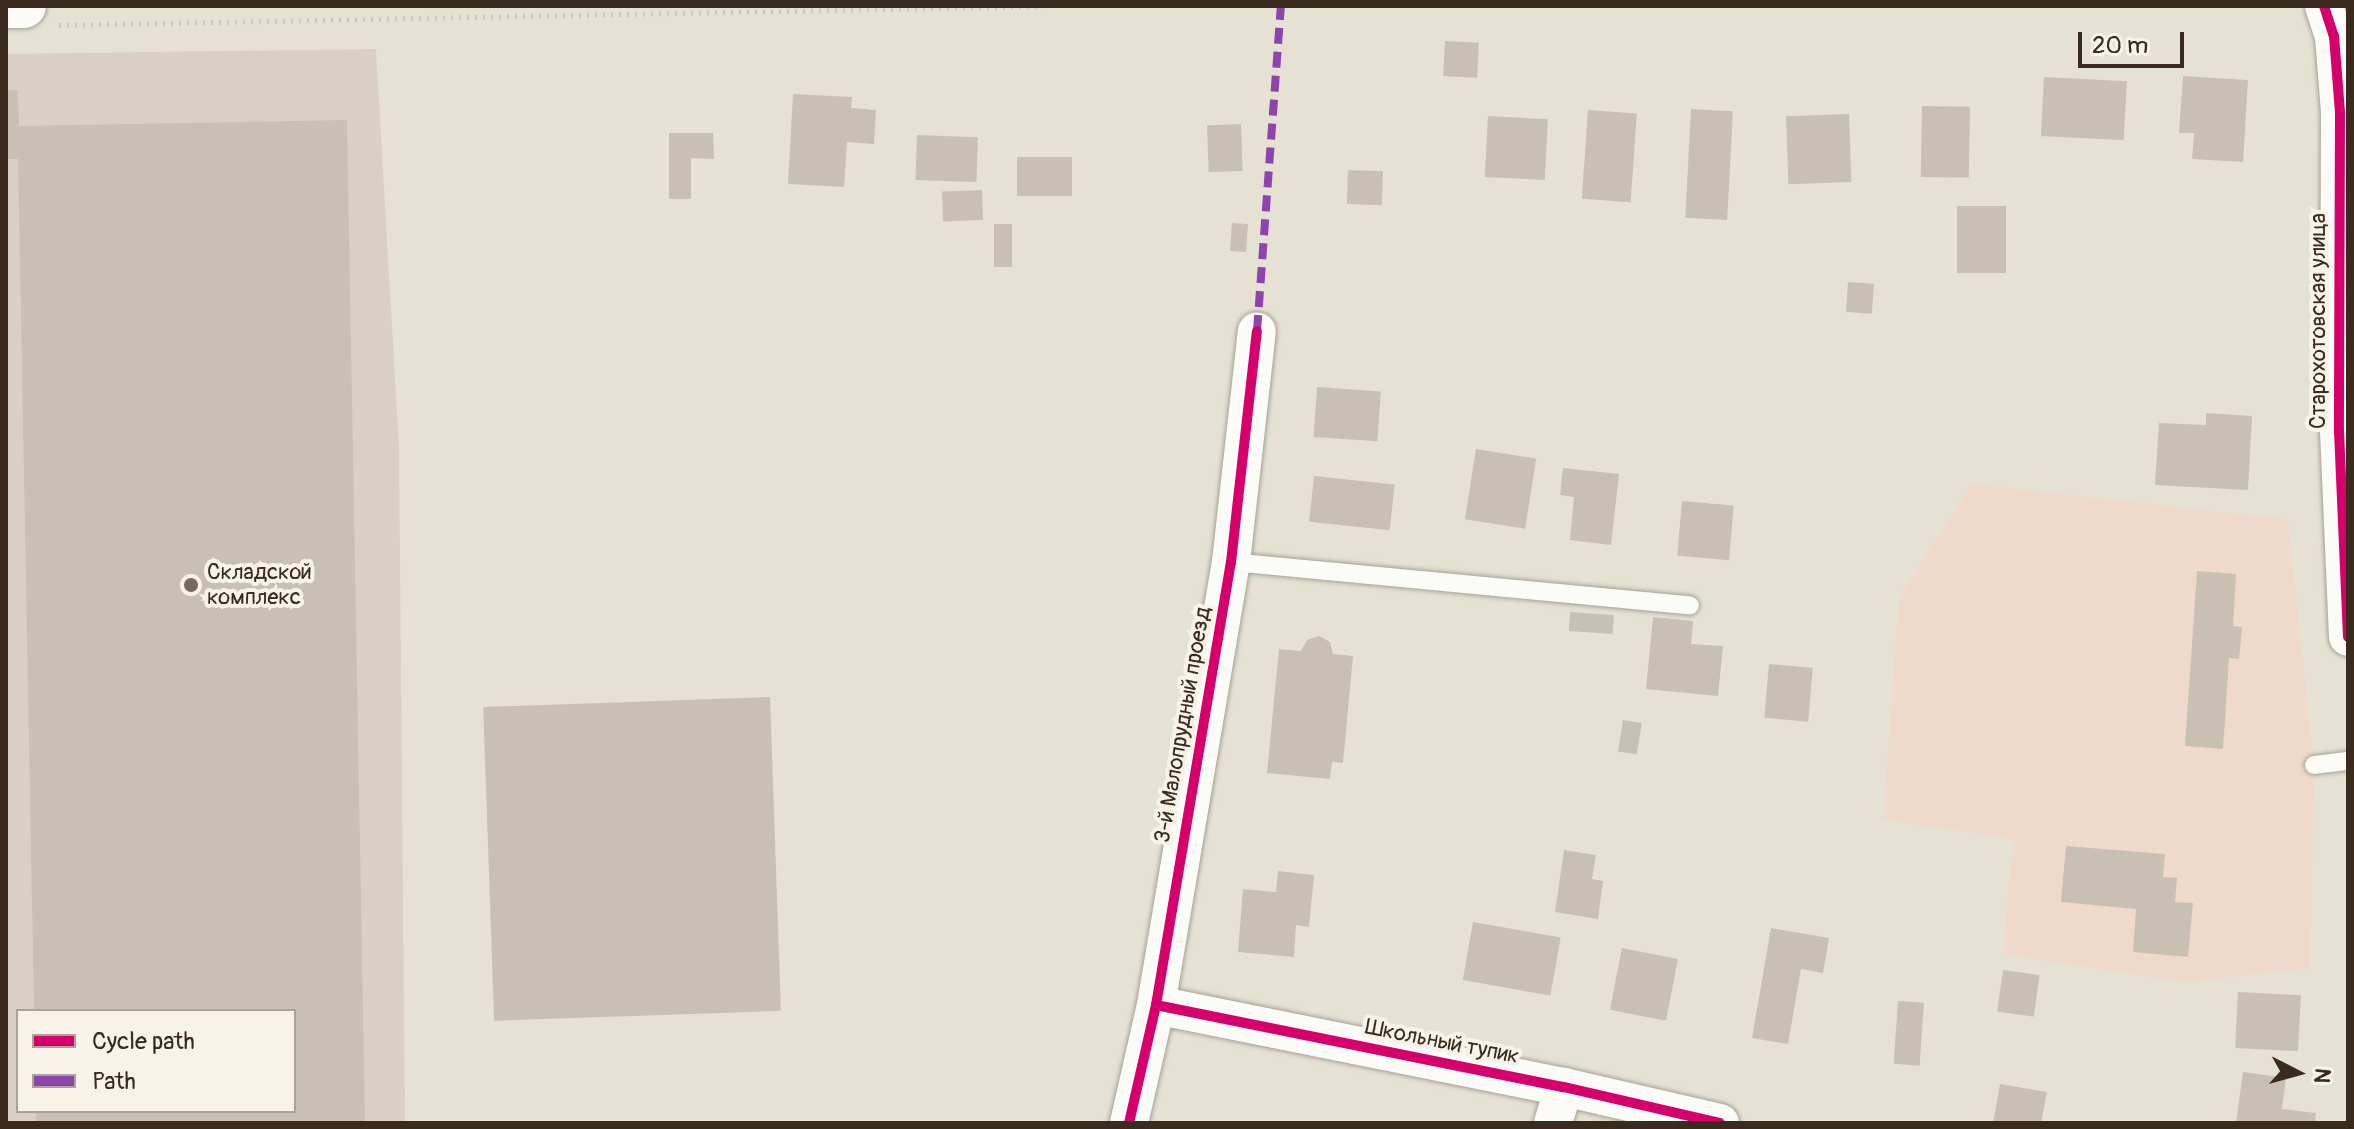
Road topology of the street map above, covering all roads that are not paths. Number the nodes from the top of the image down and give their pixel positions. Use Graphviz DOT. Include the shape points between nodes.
graph roads {
  1 [pos="6,6"];
  2 [pos="2324,6"];
  3 [pos="39,16"];
  4 [pos="1257,331"];
  5 [pos="1231,562"];
  6 [pos="1690,605"];
  7 [pos="2348,637"];
  8 [pos="2348,761"];
  9 [pos="2314,765"];
  10 [pos="1156,1005"];
  11 [pos="1564,1087"];
  12 [pos="1129,1123"];
  13 [pos="1553,1123"];
  14 [pos="1720,1123"];
  1 -- 3 [label="street"];
  2 -- 7 [label="street, Старохотовская улица" via="2334,36 2340,113 2339,431"];
  4 -- 5 [label="street, 3-й Малопрудный проезд"];
  5 -- 6 [label="lane"];
  5 -- 10 [label="street, 3-й Малопрудный проезд"];
  8 -- 9 [label="lane"];
  10 -- 11 [label="street, Школьный тупик"];
  10 -- 12 [label="street, 3-й Малопрудный проезд"];
  11 -- 13 [label="street"];
  11 -- 14 [label="street, Школьный тупик"];
}
